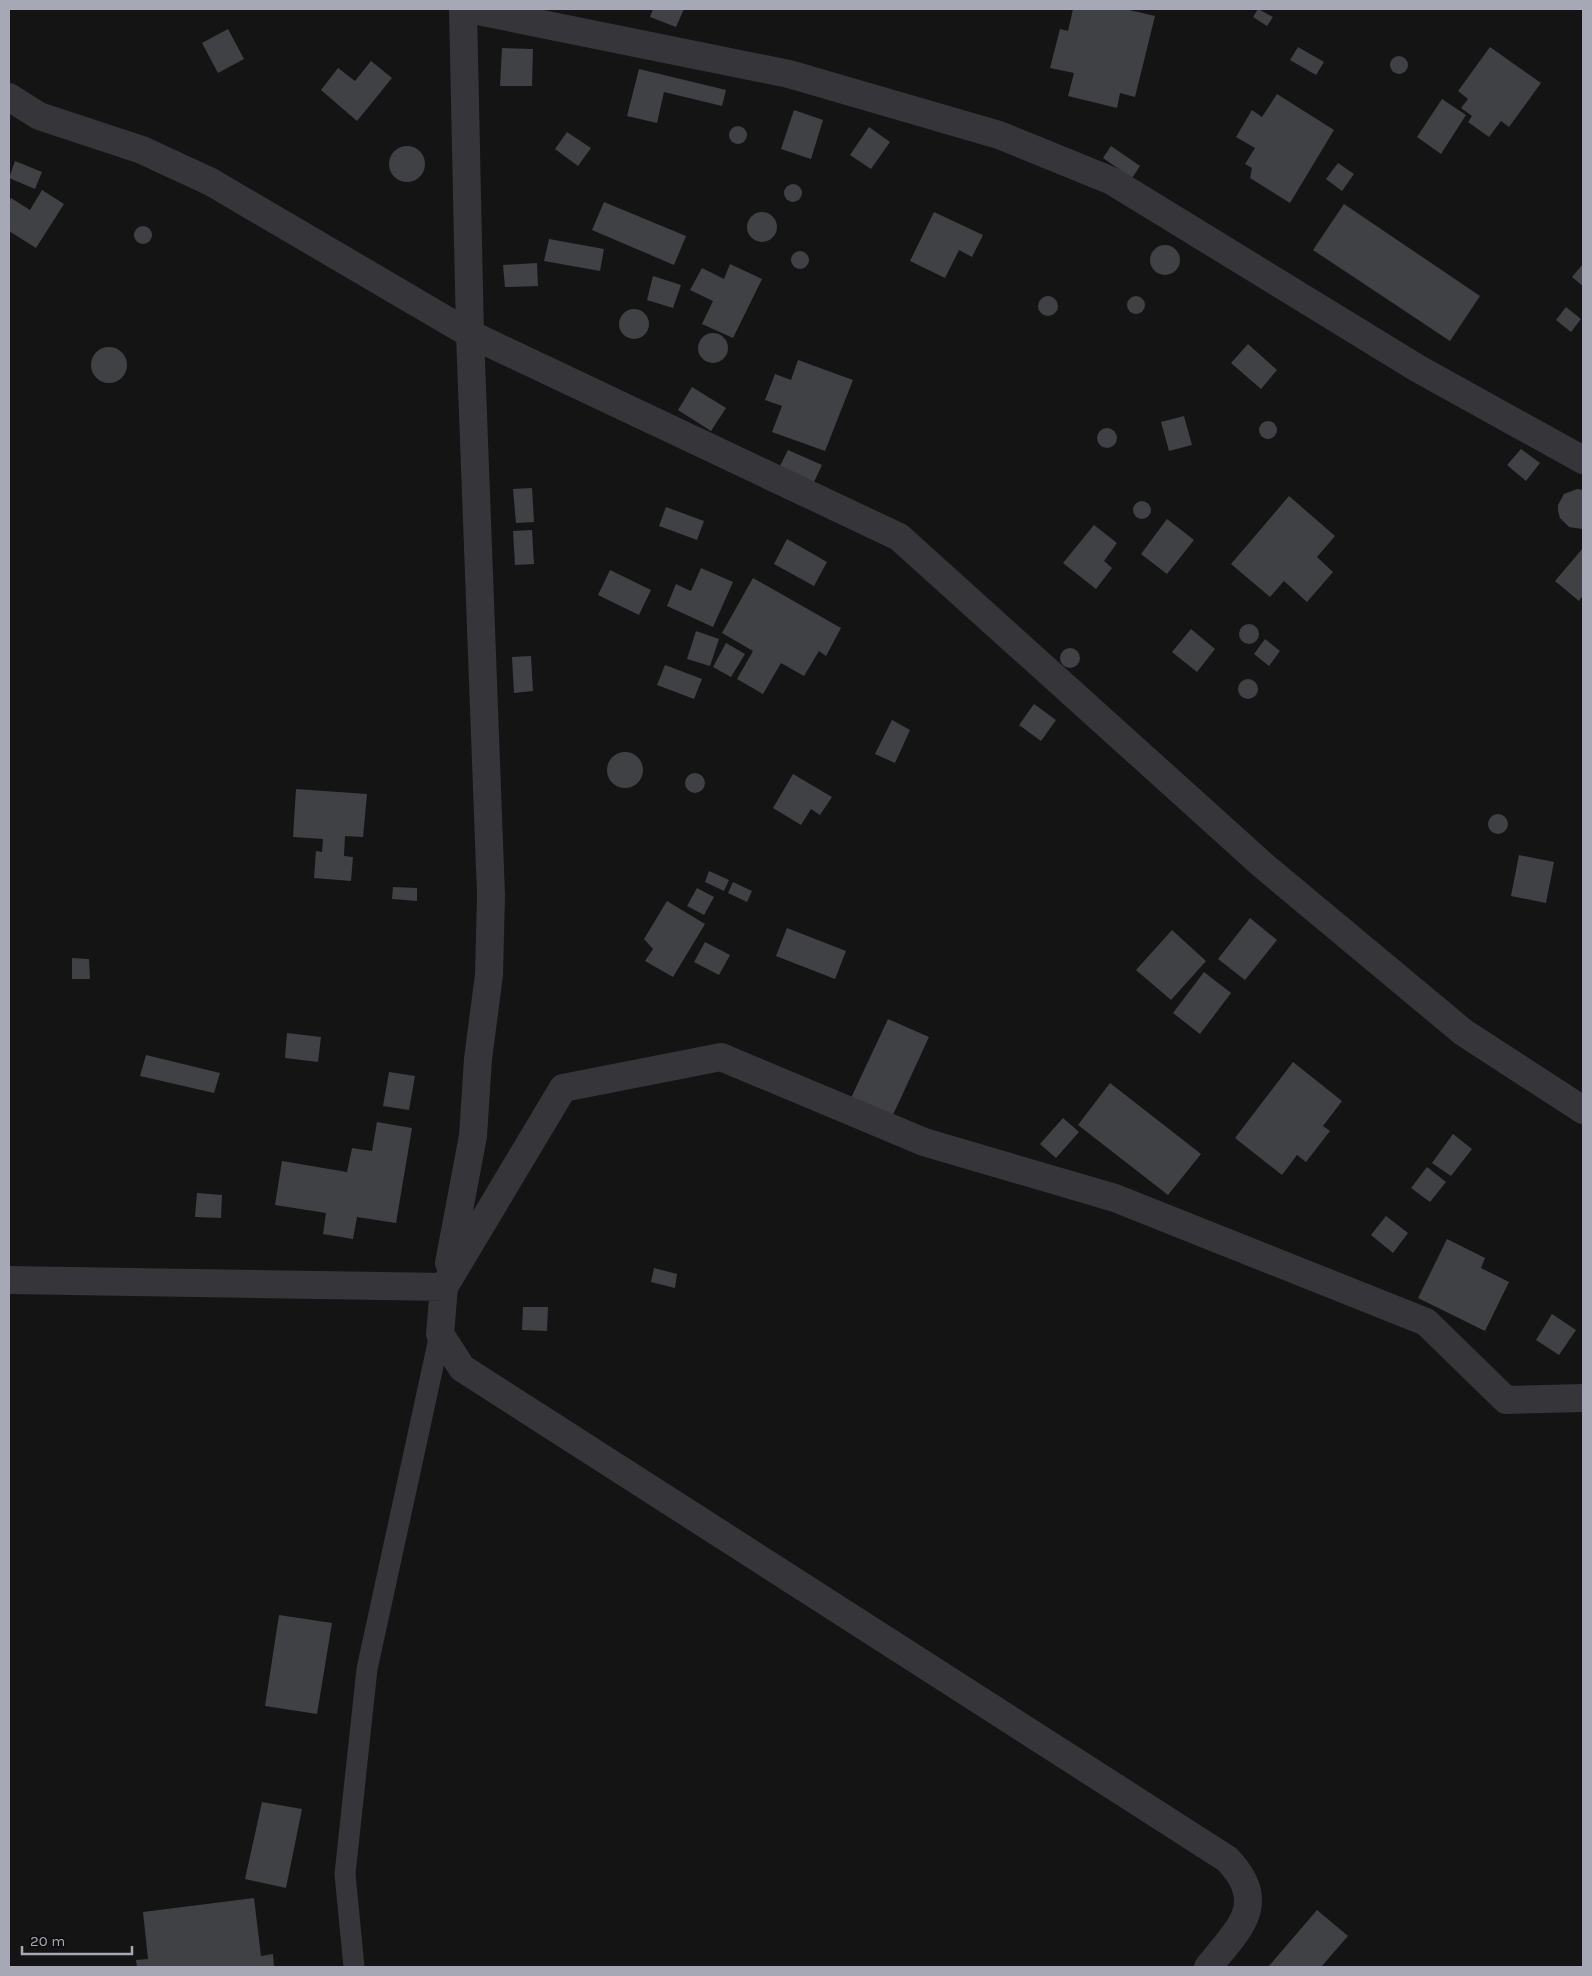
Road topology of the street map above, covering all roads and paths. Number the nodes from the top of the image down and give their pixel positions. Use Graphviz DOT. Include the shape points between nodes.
graph roads {
  1 [pos="463,9"];
  2 [pos="468,9"];
  3 [pos="9,97"];
  4 [pos="470,334"];
  5 [pos="1583,460"];
  6 [pos="1583,1110"];
  7 [pos="9,1280"];
  8 [pos="444,1287"];
  9 [pos="440,1334"];
  10 [pos="1583,1398"];
  11 [pos="354,1967"];
  12 [pos="1208,1967"];
  1 -- 4 [label="street"];
  2 -- 5 [label="street" via="789,74 1016,142 1112,181 1417,368"];
  3 -- 4 [label="street" via="39,116 142,150 212,182"];
  4 -- 6 [label="street" via="899,537 1265,868 1463,1032"];
  4 -- 8 [label="street" via="491,895 490,966 478,1059 474,1136"];
  7 -- 8 [label="street"];
  8 -- 9 [label="street"];
  8 -- 10 [label="street" via="563,1088 721,1057 924,1142 1115,1198 1426,1322 1506,1400"];
  9 -- 11 [label="lane" via="367,1669 345,1874"];
  9 -- 12 [label="street" via="462,1368 1227,1859 1240,1873 1250,1900 1239,1929"];
}
